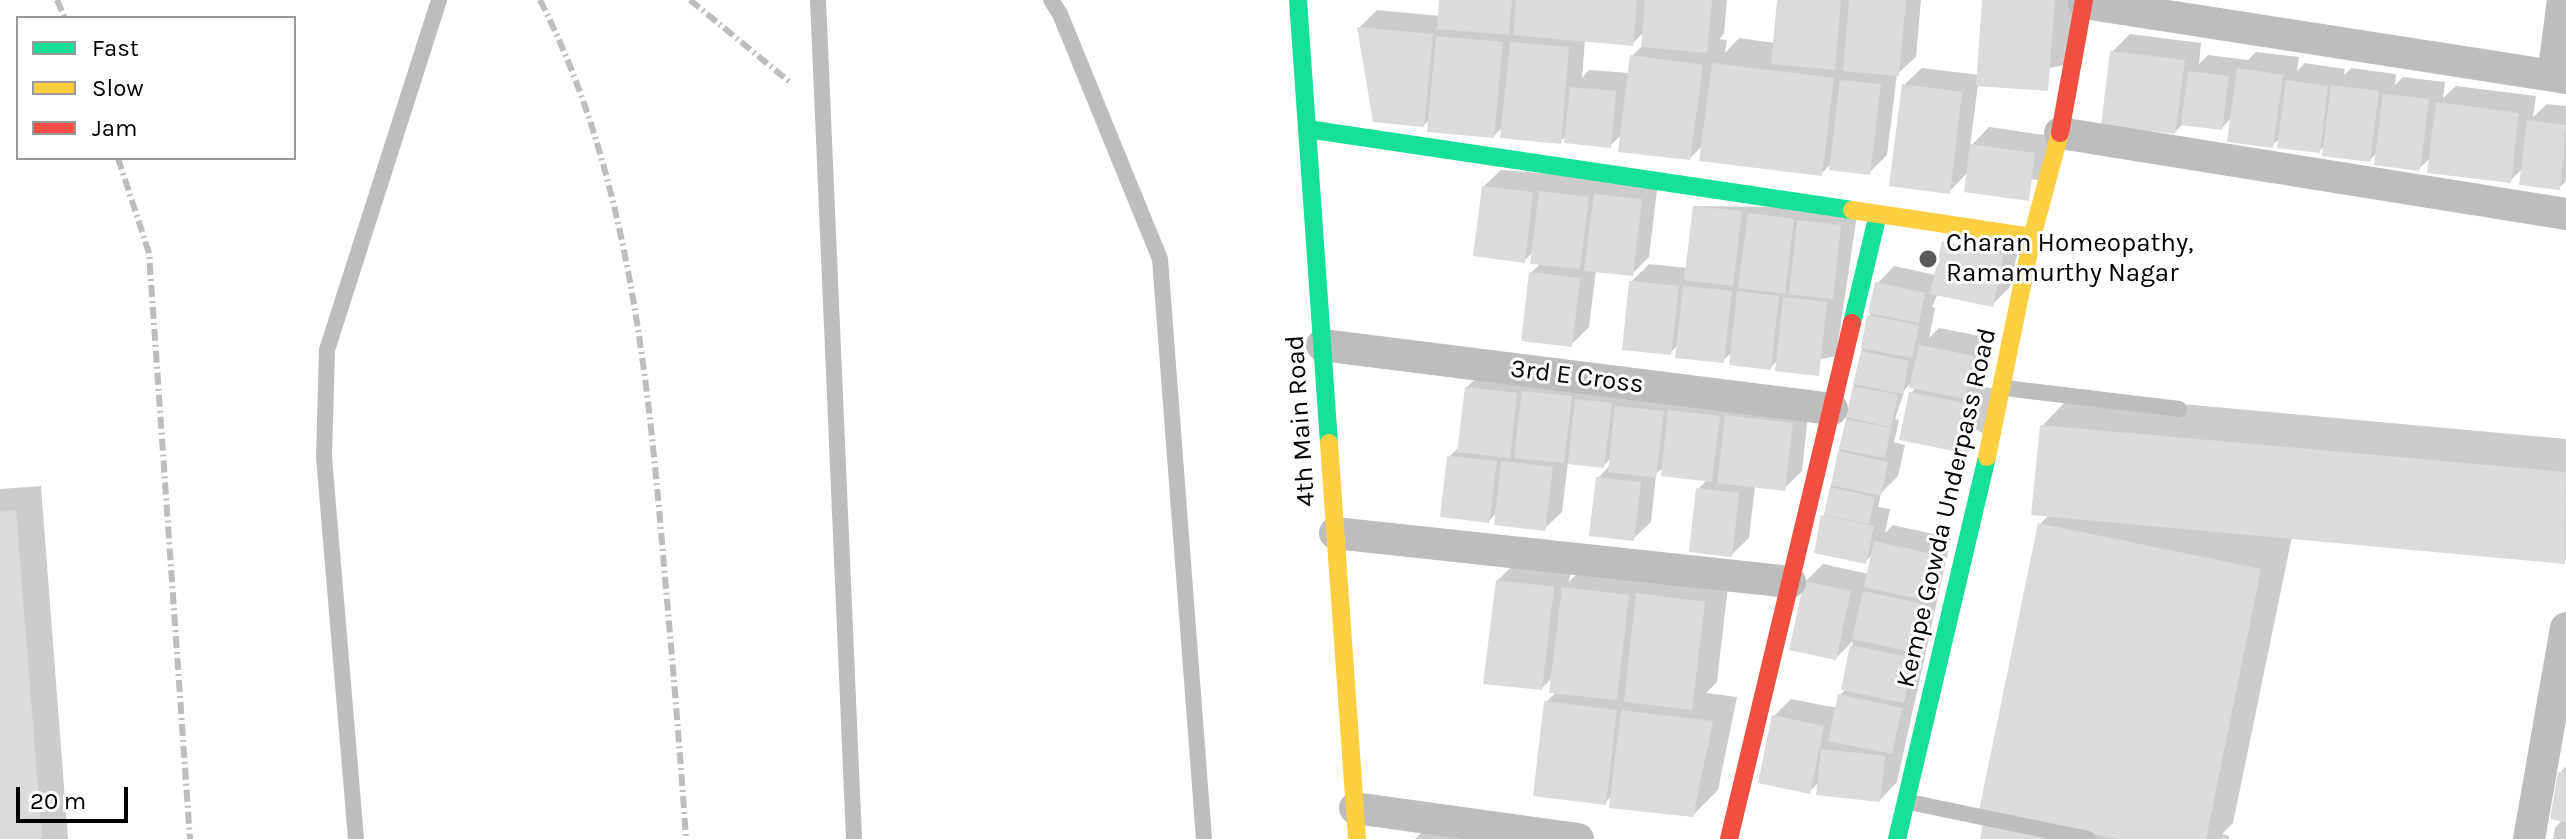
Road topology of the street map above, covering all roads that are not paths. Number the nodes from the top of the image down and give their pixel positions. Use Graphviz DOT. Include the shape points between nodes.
graph roads {
  1 [pos="439,0"];
  2 [pos="818,0"];
  3 [pos="1051,0"];
  4 [pos="1298,0"];
  5 [pos="2563,0"];
  6 [pos="2084,1"];
  7 [pos="2154,6"];
  8 [pos="2559,77"];
  9 [pos="1307,129"];
  10 [pos="2060,133"];
  11 [pos="1878,214"];
  12 [pos="2566,214"];
  13 [pos="2032,237"];
  14 [pos="1322,345"];
  15 [pos="2003,387"];
  16 [pos="1832,409"];
  17 [pos="2179,409"];
  18 [pos="1335,533"];
  19 [pos="1790,582"];
  20 [pos="2566,628"];
  21 [pos="1908,801"];
  22 [pos="1356,824"];
  23 [pos="356,839"];
  24 [pos="854,839"];
  25 [pos="1204,839"];
  26 [pos="1578,839"];
  27 [pos="1729,839"];
  28 [pos="1897,839"];
  29 [pos="2088,839"];
  30 [pos="2529,839"];
  1 -- 23 [label="lane" via="327,350 324,457"];
  2 -- 24 [label="lane"];
  3 -- 25 [label="lane" via="1160,259"];
  4 -- 9 [label="street, 4th Main Road"];
  5 -- 8 [label="street"];
  6 -- 7 [label="street"];
  6 -- 10 [label="street, Kempe Gowda Underpass Road"];
  7 -- 8 [label="street"];
  9 -- 11 [label="street"];
  9 -- 14 [label="street, 4th Main Road"];
  10 -- 12 [label="street"];
  10 -- 13 [label="street, Kempe Gowda Underpass Road"];
  11 -- 13 [label="street"];
  11 -- 16 [label="street"];
  13 -- 15 [label="street, Kempe Gowda Underpass Road"];
  14 -- 16 [label="street, 3rd E Cross"];
  14 -- 18 [label="street, 4th Main Road"];
  15 -- 17 [label="lane"];
  15 -- 21 [label="street, Kempe Gowda Underpass Road"];
  16 -- 19 [label="street"];
  18 -- 19 [label="street"];
  18 -- 22 [label="street, 4th Main Road"];
  19 -- 27 [label="street"];
  20 -- 30 [label="street"];
  21 -- 28 [label="street, Kempe Gowda Underpass Road"];
  21 -- 29 [label="lane"];
  22 -- 26 [label="street"];
}
